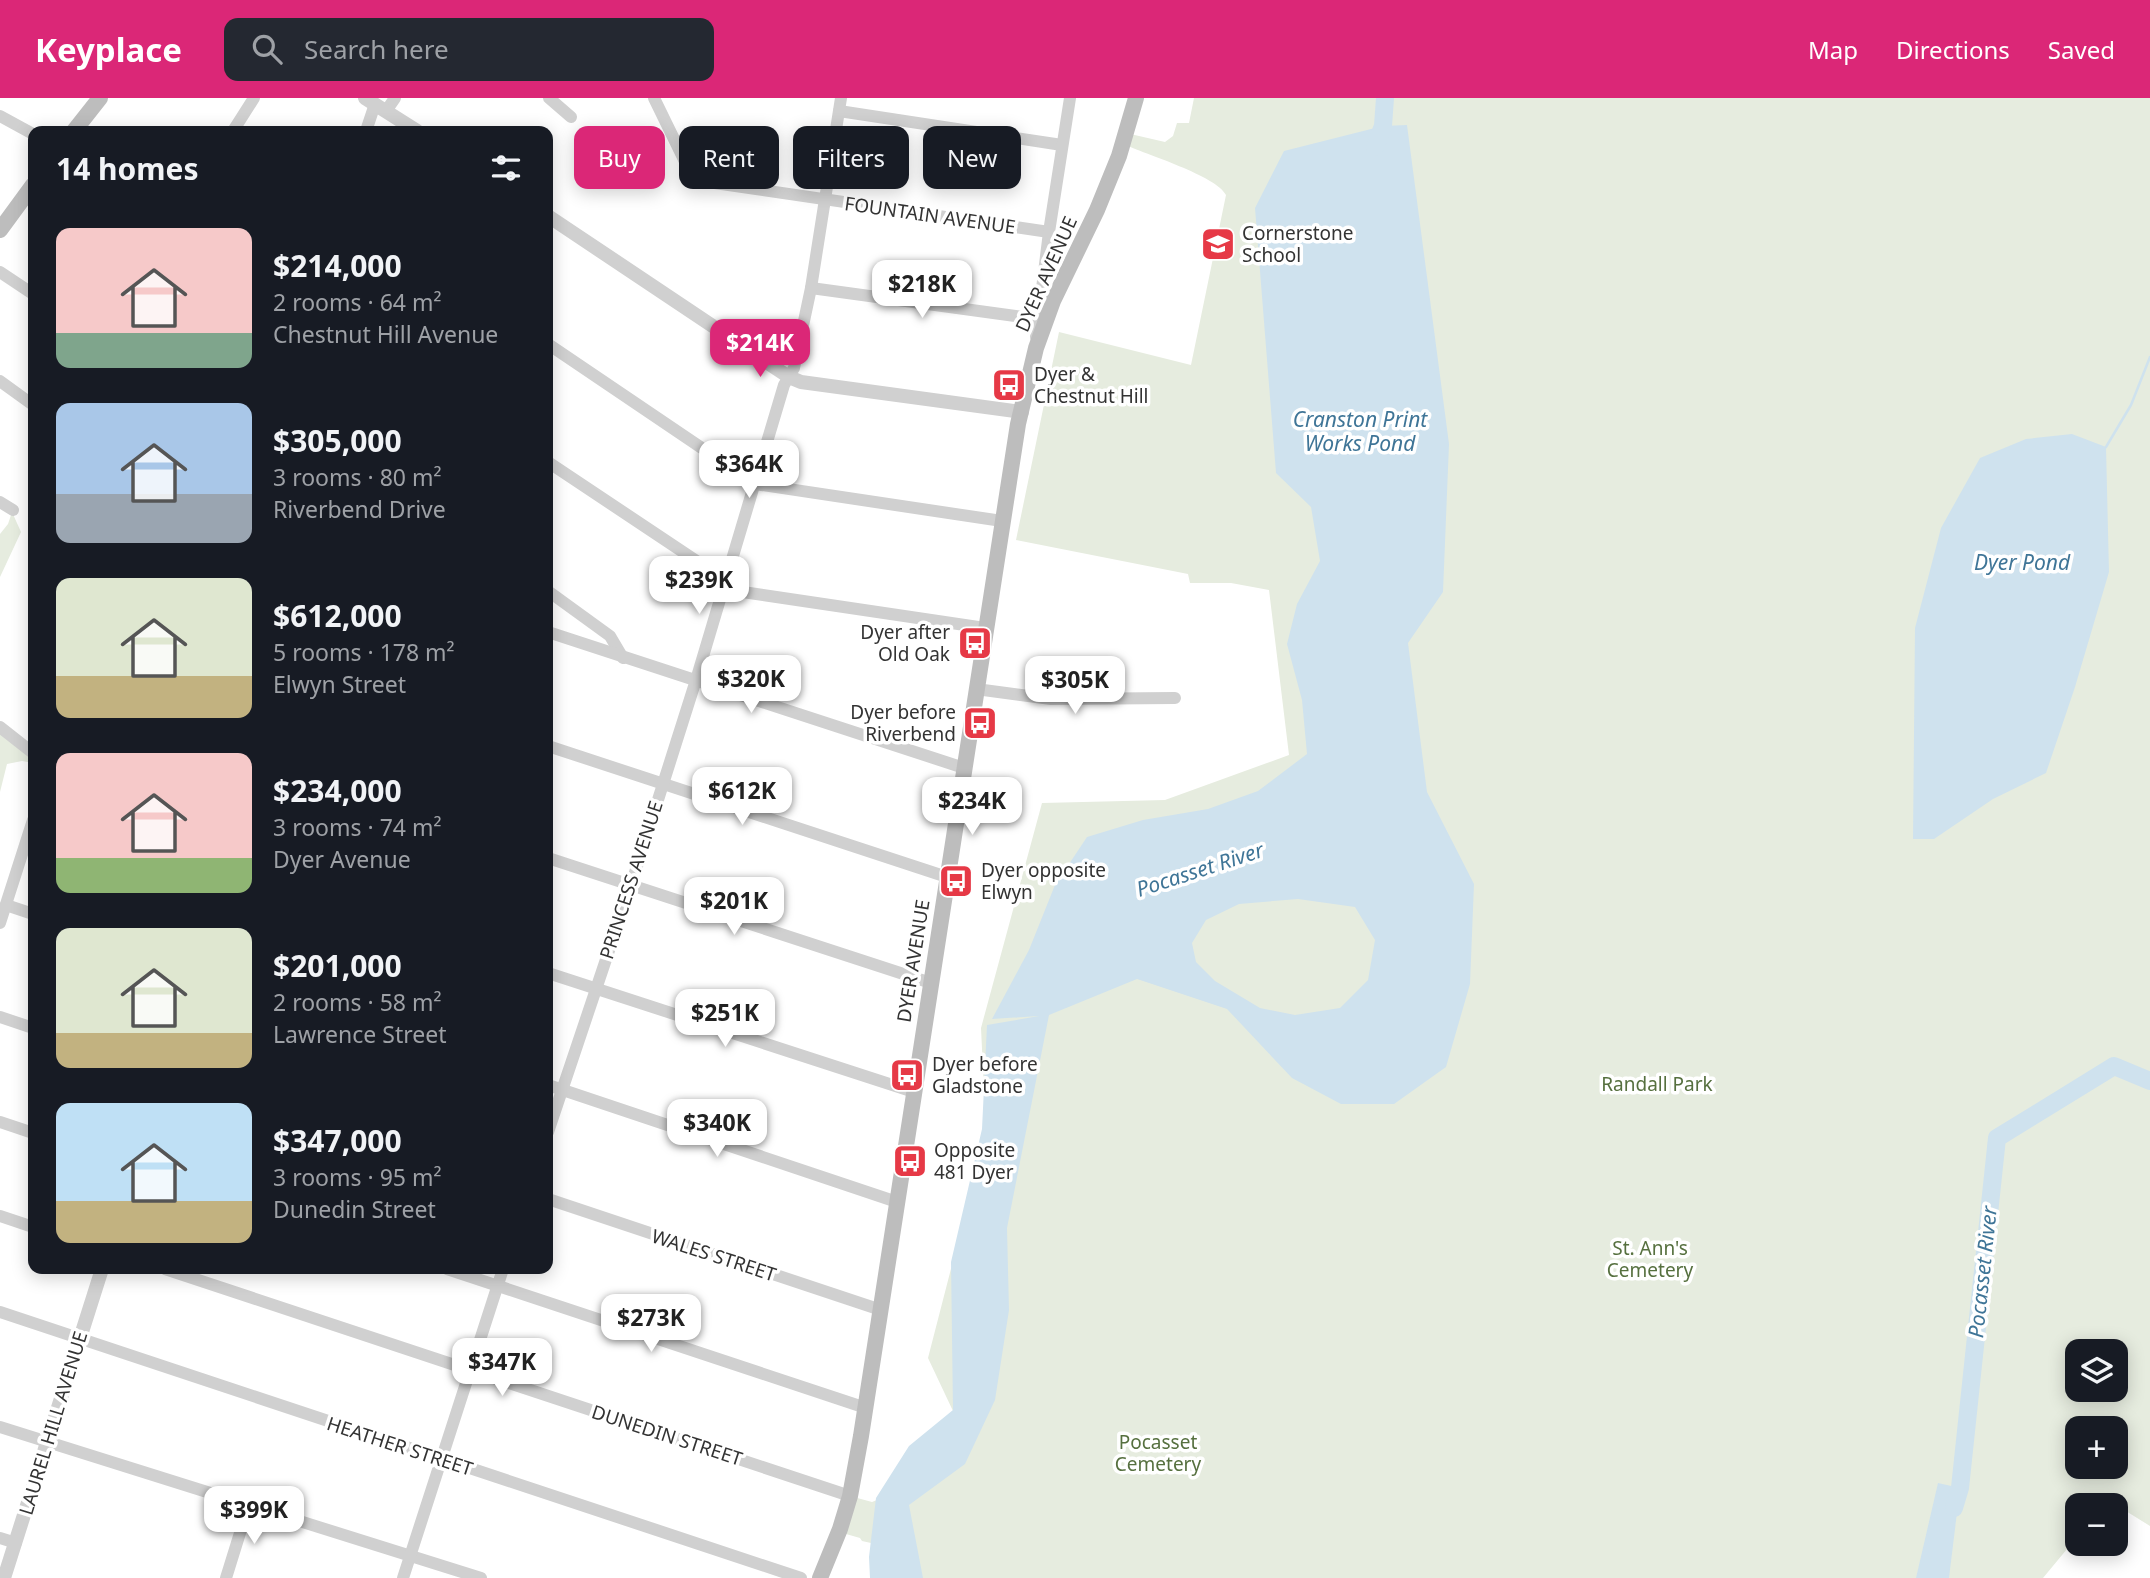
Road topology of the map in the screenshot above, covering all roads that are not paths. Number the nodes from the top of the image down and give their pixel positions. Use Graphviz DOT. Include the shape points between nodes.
graph roads {
  1 [pos="100,98"];
  2 [pos="254,98"];
  3 [pos="395,98"];
  4 [pos="549,98"];
  5 [pos="654,98"];
  6 [pos="1070,98"];
  7 [pos="1136,98"];
  8 [pos="840,104"];
  9 [pos="375,105"];
  10 [pos="0,116"];
  11 [pos="571,117"];
  12 [pos="78,126"];
  13 [pos="236,126"];
  14 [pos="368,126"];
  15 [pos="409,126"];
  16 [pos="28,131"];
  17 [pos="1062,145"];
  18 [pos="28,192"];
  19 [pos="825,200"];
  20 [pos="553,219"];
  21 [pos="0,230"];
  22 [pos="1049,232"];
  23 [pos="0,272"];
  24 [pos="811,288"];
  25 [pos="28,291"];
  26 [pos="1037,319"];
  27 [pos="553,347"];
  28 [pos="1036,348"];
  29 [pos="789,377"];
  30 [pos="0,381"];
  31 [pos="28,401"];
  32 [pos="1022,412"];
  33 [pos="553,464"];
  34 [pos="755,484"];
  35 [pos="0,502"];
  36 [pos="13,510"];
  37 [pos="1002,520"];
  38 [pos="726,586"];
  39 [pos="553,595"];
  40 [pos="985,628"];
  41 [pos="553,634"];
  42 [pos="622,658"];
  43 [pos="696,680"];
  44 [pos="976,689"];
  45 [pos="1175,698"];
  46 [pos="0,727"];
  47 [pos="553,748"];
  48 [pos="28,749"];
  49 [pos="964,768"];
  50 [pos="662,783"];
  51 [pos="28,836"];
  52 [pos="553,860"];
  53 [pos="947,877"];
  54 [pos="631,885"];
  55 [pos="6,905"];
  56 [pos="28,912"];
  57 [pos="0,923"];
  58 [pos="553,975"];
  59 [pos="931,984"];
  60 [pos="595,990"];
  61 [pos="0,1017"];
  62 [pos="28,1026"];
  63 [pos="553,1087"];
  64 [pos="561,1090"];
  65 [pos="914,1092"];
  66 [pos="553,1116"];
  67 [pos="0,1122"];
  68 [pos="28,1131"];
  69 [pos="553,1201"];
  70 [pos="897,1202"];
  71 [pos="0,1216"];
  72 [pos="28,1225"];
  73 [pos="100,1274"];
  74 [pos="180,1274"];
  75 [pos="462,1274"];
  76 [pos="502,1274"];
  77 [pos="498,1286"];
  78 [pos="880,1310"];
  79 [pos="0,1312"];
  80 [pos="80,1339"];
  81 [pos="470,1370"];
  82 [pos="866,1408"];
  83 [pos="0,1427"];
  84 [pos="48,1442"];
  85 [pos="441,1460"];
  86 [pos="850,1496"];
  87 [pos="249,1504"];
  88 [pos="0,1538"];
  89 [pos="16,1542"];
  90 [pos="410,1556"];
  91 [pos="4,1578"];
  92 [pos="226,1578"];
  93 [pos="403,1578"];
  94 [pos="481,1578"];
  95 [pos="801,1578"];
  96 [pos="820,1578"];
  1 -- 12 [label="main road"];
  2 -- 13 [label="street"];
  3 -- 9 [label="street"];
  4 -- 11 [label="street"];
  5 -- 19 [label="street, FOUNTAIN AVENUE" via="694,180"];
  6 -- 17 [label="street, DYER AVENUE"];
  7 -- 28 [label="main road, DYER AVENUE" via="1119,156"];
  8 -- 17 [label="street"];
  8 -- 19 [label="street, PRINCESS AVENUE"];
  9 -- 14 [label="street"];
  9 -- 15 [label="street"];
  10 -- 16 [label="street"];
  17 -- 22 [label="street, DYER AVENUE"];
  18 -- 21 [label="main road"];
  19 -- 22 [label="street, FOUNTAIN AVENUE"];
  19 -- 24 [label="street, PRINCESS AVENUE"];
  20 -- 29 [label="street"];
  22 -- 26 [label="street, DYER AVENUE"];
  23 -- 25 [label="street"];
  24 -- 26 [label="street"];
  24 -- 29 [label="street, PRINCESS AVENUE"];
  26 -- 28 [label="street, DYER AVENUE"];
  27 -- 34 [label="street"];
  28 -- 32 [label="main road, DYER AVENUE"];
  29 -- 32 [label="street"];
  29 -- 34 [label="street, PRINCESS AVENUE"];
  30 -- 31 [label="street"];
  32 -- 37 [label="main road, DYER AVENUE"];
  33 -- 38 [label="street" via="719,576"];
  34 -- 37 [label="street"];
  34 -- 38 [label="street, PRINCESS AVENUE"];
  35 -- 36 [label="street"];
  37 -- 40 [label="main road, DYER AVENUE"];
  38 -- 40 [label="street" via="821,605"];
  38 -- 43 [label="street, PRINCESS AVENUE"];
  39 -- 42 [label="street" via="610,636"];
  40 -- 44 [label="main road, DYER AVENUE"];
  41 -- 42 [label="street"];
  42 -- 43 [label="street"];
  43 -- 49 [label="street"];
  43 -- 50 [label="street, PRINCESS AVENUE"];
  44 -- 45 [label="street" via="1051,699"];
  44 -- 49 [label="main road, DYER AVENUE"];
  46 -- 48 [label="street"];
  47 -- 50 [label="street"];
  49 -- 53 [label="main road, DYER AVENUE"];
  50 -- 53 [label="street"];
  50 -- 54 [label="street, PRINCESS AVENUE"];
  51 -- 55 [label="street"];
  52 -- 54 [label="street"];
  53 -- 59 [label="main road, DYER AVENUE"];
  54 -- 59 [label="street"];
  54 -- 60 [label="street, PRINCESS AVENUE"];
  55 -- 56 [label="street"];
  55 -- 57 [label="street"];
  58 -- 60 [label="street"];
  59 -- 65 [label="main road, DYER AVENUE"];
  60 -- 64 [label="street, PRINCESS AVENUE"];
  60 -- 65 [label="street"];
  61 -- 62 [label="street"];
  63 -- 64 [label="street"];
  64 -- 66 [label="street, PRINCESS AVENUE"];
  64 -- 70 [label="street"];
  65 -- 70 [label="main road, DYER AVENUE"];
  67 -- 68 [label="street"];
  69 -- 78 [label="street, WALES STREET"];
  70 -- 78 [label="main road, DYER AVENUE"];
  71 -- 72 [label="street"];
  73 -- 80 [label="street, LAUREL HILL AVENUE"];
  74 -- 81 [label="street, DUNEDIN STREET"];
  75 -- 77 [label="street"];
  76 -- 77 [label="street"];
  77 -- 81 [label="street"];
  77 -- 82 [label="street"];
  78 -- 82 [label="main road, DYER AVENUE"];
  79 -- 80 [label="street, HEATHER STREET"];
  80 -- 84 [label="street, LAUREL HILL AVENUE"];
  80 -- 85 [label="street, HEATHER STREET"];
  81 -- 85 [label="street"];
  81 -- 86 [label="street, DUNEDIN STREET"];
  82 -- 86 [label="main road, DYER AVENUE"];
  83 -- 84 [label="street"];
  84 -- 87 [label="street"];
  84 -- 89 [label="street, LAUREL HILL AVENUE"];
  85 -- 90 [label="street"];
  85 -- 95 [label="street, HEATHER STREET"];
  86 -- 96 [label="main road, DYER AVENUE"];
  87 -- 90 [label="street"];
  87 -- 92 [label="street"];
  88 -- 89 [label="street"];
  89 -- 91 [label="street, LAUREL HILL AVENUE"];
  90 -- 93 [label="street"];
  90 -- 94 [label="street"];
}
